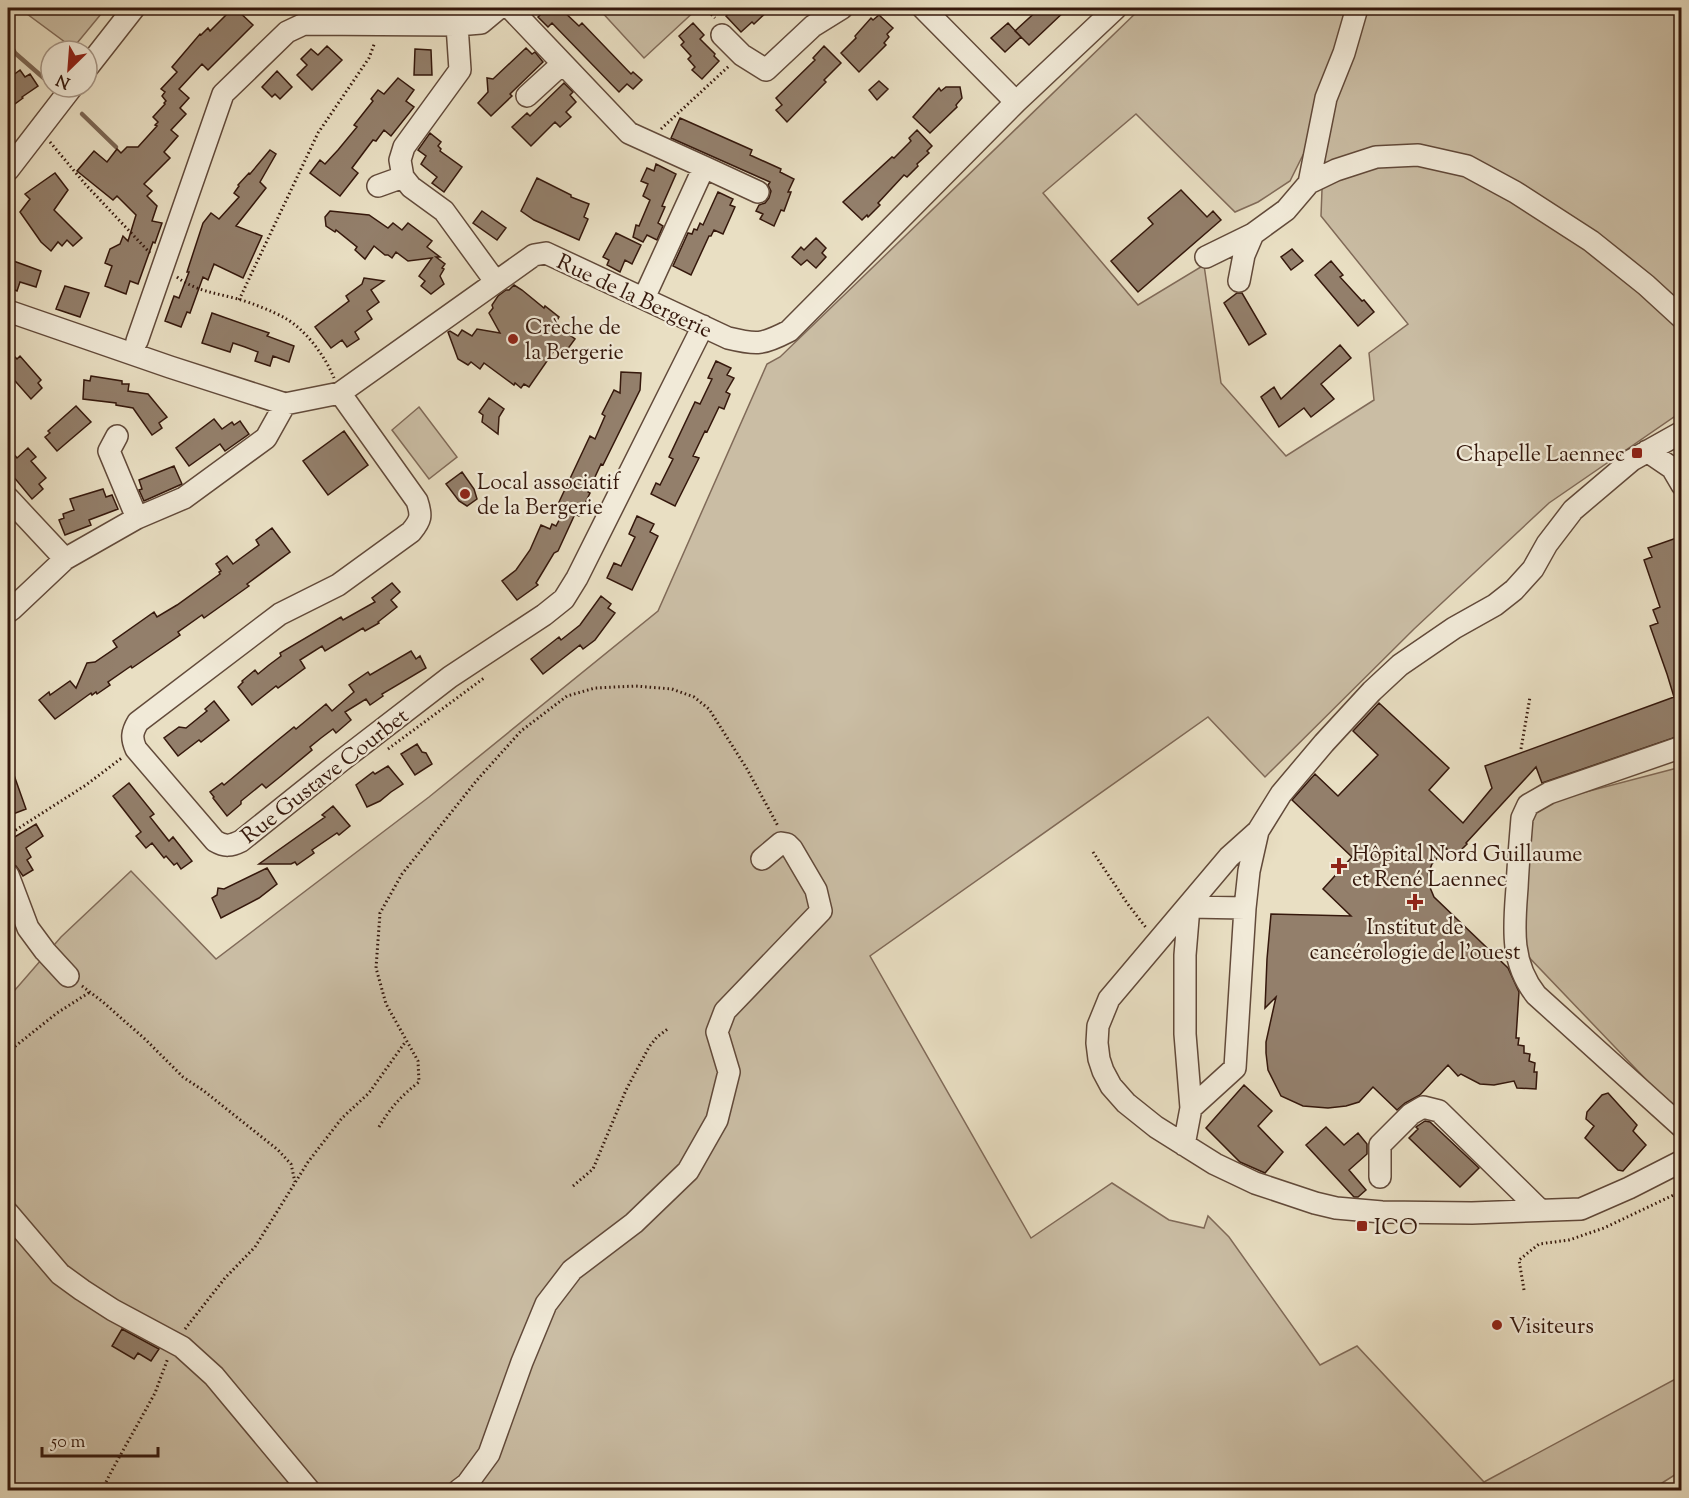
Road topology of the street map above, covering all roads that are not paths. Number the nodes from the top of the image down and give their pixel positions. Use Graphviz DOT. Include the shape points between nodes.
graph roads {
  1 [pos="134,8"];
  2 [pos="499,8"];
  3 [pos="510,8"];
  4 [pos="842,8"];
  5 [pos="923,8"];
  6 [pos="1116,8"];
  7 [pos="1357,8"];
  8 [pos="381,16"];
  9 [pos="457,25"];
  10 [pos="722,35"];
  11 [pos="99,53"];
  12 [pos="562,64"];
  13 [pos="526,96"];
  14 [pos="63,99"];
  15 [pos="1016,102"];
  16 [pos="704,167"];
  17 [pos="8,170"];
  18 [pos="404,177"];
  19 [pos="1309,183"];
  20 [pos="378,186"];
  21 [pos="758,192"];
  22 [pos="1253,234"];
  23 [pos="1206,257"];
  24 [pos="495,281"];
  25 [pos="1239,281"];
  26 [pos="8,297"];
  27 [pos="644,298"];
  28 [pos="8,311"];
  29 [pos="1682,318"];
  30 [pos="703,326"];
  31 [pos="137,340"];
  32 [pos="170,367"];
  33 [pos="340,393"];
  34 [pos="285,404"];
  35 [pos="1682,432"];
  36 [pos="117,436"];
  37 [pos="1647,452"];
  38 [pos="1682,485"];
  39 [pos="8,498"];
  40 [pos="137,518"];
  41 [pos="65,559"];
  42 [pos="8,612"];
  43 [pos="1682,747"];
  44 [pos="1258,831"];
  45 [pos="762,859"];
  46 [pos="8,875"];
  47 [pos="1189,907"];
  48 [pos="1245,908"];
  49 [pos="69,976"];
  50 [pos="1191,1108"];
  51 [pos="1682,1127"];
  52 [pos="1184,1144"];
  53 [pos="1682,1161"];
  54 [pos="1380,1177"];
  55 [pos="1540,1210"];
  56 [pos="8,1213"];
  57 [pos="309,1491"];
  58 [pos="459,1491"];
  1 -- 11 [label="street"];
  2 -- 9 [label="street" via="481,23"];
  3 -- 12 [label="street"];
  4 -- 10 [label="street" via="813,26 766,70 741,55"];
  5 -- 15 [label="street"];
  6 -- 15 [label="street, Rue de la Bergerie"];
  7 -- 19 [label="street" via="1326,98"];
  8 -- 9 [label="street"];
  8 -- 31 [label="street" via="304,24 287,32 223,94"];
  9 -- 18 [label="street" via="460,70 404,147 400,160"];
  12 -- 13 [label="street"];
  12 -- 16 [label="street" via="629,133"];
  14 -- 17 [label="street"];
  15 -- 30 [label="street, Rue de la Bergerie" via="789,331 751,343"];
  16 -- 21 [label="street"];
  16 -- 27 [label="street"];
  18 -- 20 [label="street"];
  18 -- 24 [label="street" via="411,187 444,211"];
  19 -- 22 [label="street" via="1286,210"];
  19 -- 29 [label="street" via="1376,157 1418,155 1467,165 1591,242"];
  22 -- 23 [label="street"];
  22 -- 25 [label="street"];
  24 -- 27 [label="street, Rue de la Bergerie" via="534,255 546,254"];
  24 -- 33 [label="street, Rue de la Bergerie"];
  26 -- 31 [label="street, Rue de la Bergerie"];
  27 -- 30 [label="street, Rue de la Bergerie"];
  28 -- 32 [label="street, Rue de la Bergerie"];
  30 -- 33 [label="street, Rue Gustave Courbet" via="564,599 450,677 241,841 222,846 136,749 132,732 138,722 280,615 338,585 417,524 421,514 417,501"];
  31 -- 32 [label="street, Rue de la Bergerie"];
  32 -- 34 [label="street, Rue de la Bergerie"];
  33 -- 34 [label="street, Rue de la Bergerie"];
  34 -- 40 [label="street" via="266,438 184,498"];
  35 -- 37 [label="street"];
  36 -- 40 [label="street" via="109,450"];
  37 -- 38 [label="street" via="1672,468"];
  37 -- 44 [label="street" via="1573,510 1515,590 1400,665 1371,692 1281,794"];
  39 -- 41 [label="street"];
  40 -- 41 [label="street"];
  41 -- 42 [label="street"];
  43 -- 51 [label="street" via="1528,804 1522,818 1514,934 1519,963 1536,995"];
  44 -- 47 [label="street" via="1229,857"];
  44 -- 48 [label="street"];
  45 -- 58 [label="street" via="781,843 787,844 816,890 821,910 725,1011 717,1032 729,1072 717,1120 688,1171 634,1222 572,1270 546,1304 489,1454"];
  46 -- 49 [label="street" via="28,928"];
  47 -- 48 [label="street"];
  47 -- 50 [label="street" via="1185,1034"];
  47 -- 52 [label="street" via="1109,999 1098,1026 1097,1043 1103,1071 1112,1086 1156,1127"];
  48 -- 50 [label="street" via="1235,1068"];
  50 -- 52 [label="street"];
  52 -- 55 [label="street" via="1254,1183 1336,1208 1393,1213"];
  53 -- 55 [label="street" via="1581,1209"];
  54 -- 55 [label="street" via="1380,1145 1423,1107 1439,1111"];
  56 -- 57 [label="street" via="60,1274 113,1310 182,1347 214,1376"];
}
